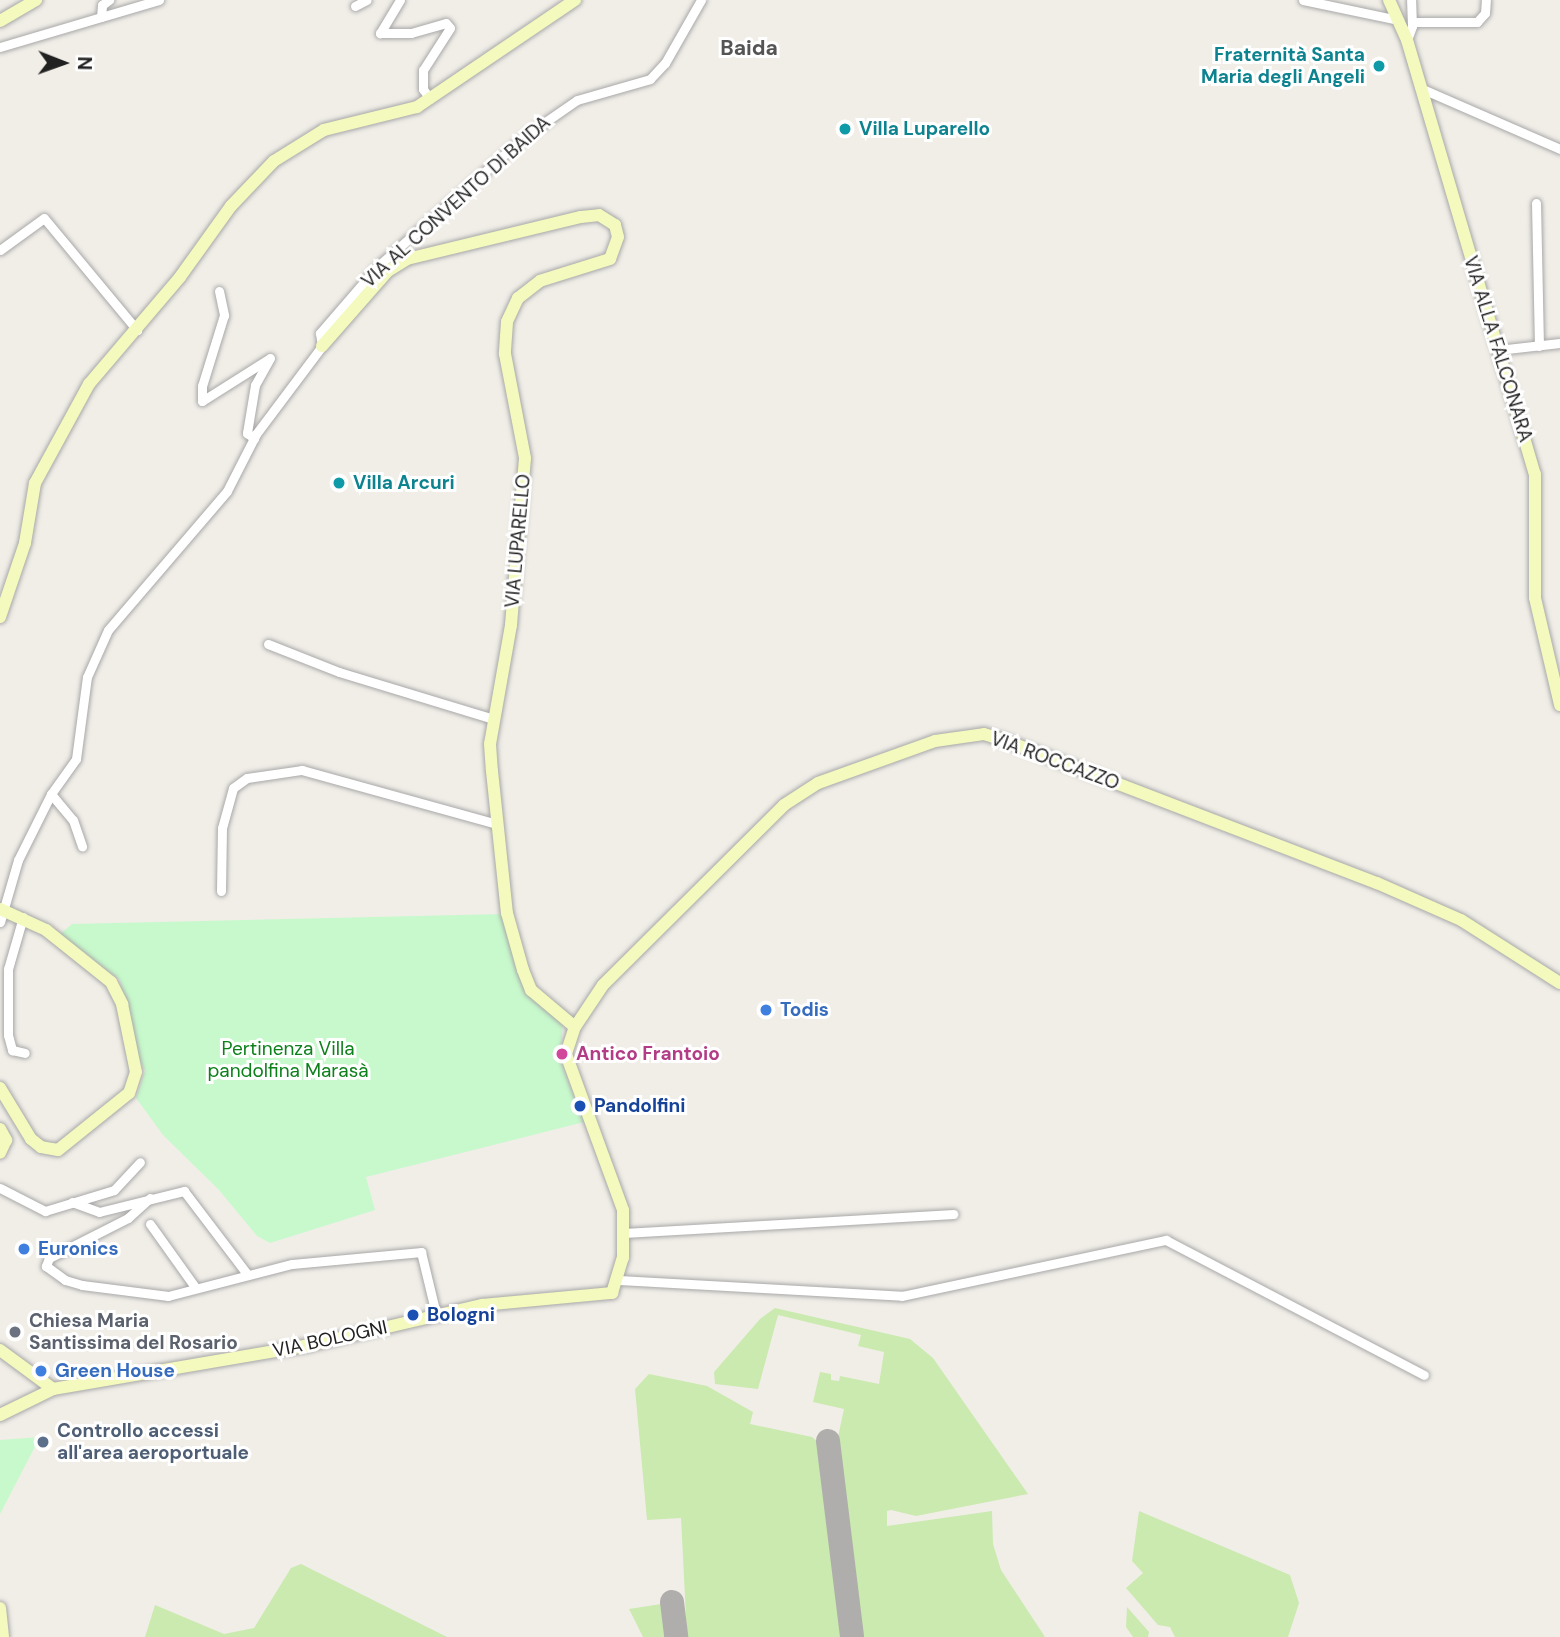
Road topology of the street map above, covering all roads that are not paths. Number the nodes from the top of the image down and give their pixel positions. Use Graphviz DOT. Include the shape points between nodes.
graph roads {
  1 [pos="36,0"];
  2 [pos="109,0"];
  3 [pos="159,0"];
  4 [pos="367,0"];
  5 [pos="400,0"];
  6 [pos="575,0"];
  7 [pos="701,0"];
  8 [pos="1303,0"];
  9 [pos="1389,0"];
  10 [pos="1411,0"];
  11 [pos="1486,0"];
  12 [pos="1321,3"];
  13 [pos="355,6"];
  14 [pos="101,17"];
  15 [pos="0,20"];
  16 [pos="1405,21"];
  17 [pos="0,47"];
  18 [pos="1420,88"];
  19 [pos="430,99"];
  20 [pos="1560,149"];
  21 [pos="1536,203"];
  22 [pos="0,250"];
  23 [pos="219,291"];
  24 [pos="137,330"];
  25 [pos="1560,343"];
  26 [pos="323,346"];
  27 [pos="1539,346"];
  28 [pos="1498,350"];
  29 [pos="254,438"];
  30 [pos="0,617"];
  31 [pos="268,644"];
  32 [pos="1560,705"];
  33 [pos="494,719"];
  34 [pos="51,794"];
  35 [pos="497,824"];
  36 [pos="82,846"];
  37 [pos="221,891"];
  38 [pos="1,914"];
  39 [pos="23,917"];
  40 [pos="1560,984"];
  41 [pos="575,1027"];
  42 [pos="24,1053"];
  43 [pos="0,1088"];
  44 [pos="0,1129"];
  45 [pos="0,1153"];
  46 [pos="140,1162"];
  47 [pos="0,1188"];
  48 [pos="150,1198"];
  49 [pos="72,1202"];
  50 [pos="953,1214"];
  51 [pos="150,1224"];
  52 [pos="624,1233"];
  53 [pos="247,1274"];
  54 [pos="619,1280"];
  55 [pos="195,1287"];
  56 [pos="436,1314"];
  57 [pos="0,1350"];
  58 [pos="1424,1375"];
  59 [pos="53,1389"];
  60 [pos="0,1415"];
  61 [pos="0,1608"];
  62 [pos="3,1637"];
  1 -- 15 [label="street"];
  2 -- 14 [label="street" via="102,5"];
  3 -- 14 [label="street"];
  4 -- 13 [label="street"];
  5 -- 19 [label="street" via="380,33 411,33 446,23 450,28 423,71 423,89"];
  6 -- 19 [label="street"];
  7 -- 26 [label="street, VIA AL CONVENTO DI BAIDA" via="665,63 650,79 578,100 525,136 377,267 320,333"];
  8 -- 12 [label="street"];
  9 -- 16 [label="street, VIA ALLA FALCONARA"];
  10 -- 16 [label="street"];
  11 -- 16 [label="street" via="1485,13 1477,22"];
  12 -- 16 [label="street"];
  14 -- 17 [label="street"];
  16 -- 18 [label="street, VIA ALLA FALCONARA"];
  18 -- 20 [label="street"];
  18 -- 28 [label="street, VIA ALLA FALCONARA"];
  19 -- 24 [label="street" via="417,107 324,130 274,161 231,206"];
  21 -- 27 [label="street"];
  22 -- 24 [label="street" via="44,218"];
  23 -- 29 [label="street" via="224,315 202,386 202,401 270,358 255,385 247,433"];
  24 -- 30 [label="street" via="89,384 35,483 25,543"];
  25 -- 27 [label="street"];
  26 -- 29 [label="street, VIA AL CONVENTO DI BAIDA"];
  26 -- 33 [label="street, VIA LUPARELLO" via="388,271 407,259 581,217 599,215 615,225 618,237 610,259 540,281 518,298 507,322 505,354 525,471 511,625"];
  27 -- 28 [label="street"];
  28 -- 32 [label="street, VIA ALLA FALCONARA" via="1535,474 1535,598"];
  29 -- 34 [label="street, VIA AL CONVENTO DI BAIDA" via="227,491 108,630 87,677 76,759"];
  31 -- 33 [label="street" via="338,672"];
  33 -- 35 [label="street, VIA LUPARELLO" via="490,744"];
  34 -- 36 [label="street" via="73,820"];
  34 -- 38 [label="street, VIA AL CONVENTO DI BAIDA" via="18,860"];
  35 -- 37 [label="street" via="302,770 247,778 233,788 222,828"];
  35 -- 41 [label="street, VIA LUPARELLO" via="507,914 527,980 531,989"];
  38 -- 39 [label="street"];
  39 -- 42 [label="street" via="8,969 8,1035 12,1050"];
  39 -- 43 [label="street" via="111,982 122,1004 136,1072 129,1093 58,1150 41,1147 31,1139"];
  40 -- 41 [label="street, VIA ROCCAZZO" via="1436,907 1004,740 973,734 935,741 800,792 603,985"];
  41 -- 52 [label="street" via="566,1054 623,1210"];
  44 -- 45 [label="street" via="6,1140"];
  46 -- 49 [label="street" via="114,1190"];
  47 -- 49 [label="street" via="45,1210"];
  48 -- 49 [label="street" via="99,1212"];
  48 -- 53 [label="street" via="184,1191"];
  48 -- 55 [label="street" via="128,1218 49,1258 46,1266 65,1280 126,1291 168,1296"];
  50 -- 52 [label="street"];
  51 -- 55 [label="street"];
  52 -- 54 [label="street"];
  53 -- 55 [label="street"];
  53 -- 56 [label="street" via="324,1260 421,1252"];
  54 -- 56 [label="street, VIA BOLOGNI" via="617,1290 608,1296 482,1305"];
  54 -- 58 [label="street" via="902,1296 1166,1240"];
  56 -- 59 [label="street, VIA BOLOGNI" via="310,1345"];
  57 -- 59 [label="street"];
  59 -- 60 [label="street, VIA BOLOGNI"];
  61 -- 62 [label="street"];
}
